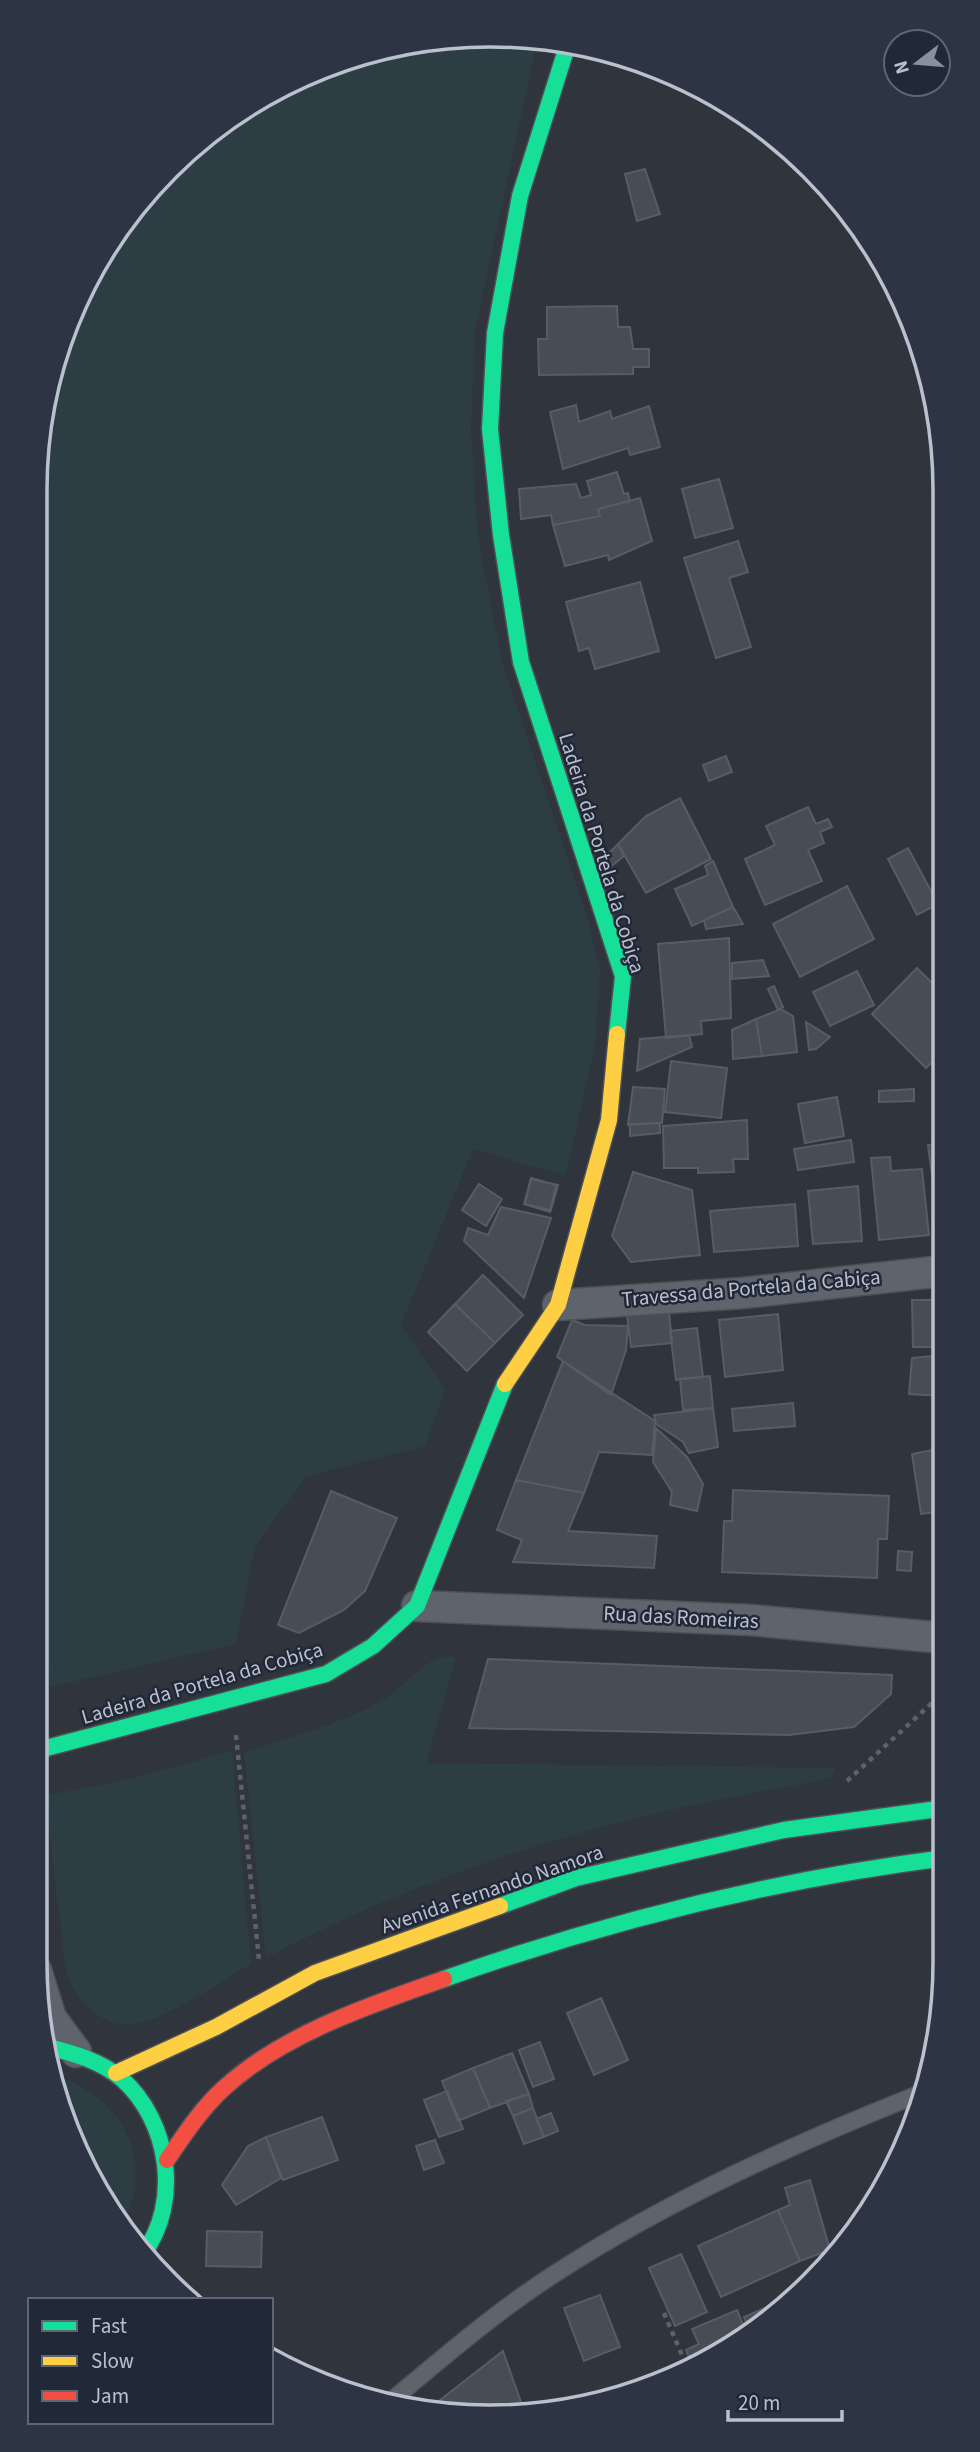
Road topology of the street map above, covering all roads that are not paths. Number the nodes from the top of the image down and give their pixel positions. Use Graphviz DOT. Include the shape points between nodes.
graph roads {
  1 [pos="565,54"];
  2 [pos="933,1272"];
  3 [pos="558,1305"];
  4 [pos="417,1606"];
  5 [pos="933,1637"];
  6 [pos="47,1748"];
  7 [pos="933,1810"];
  8 [pos="933,1859"];
  9 [pos="51,2017"];
  10 [pos="63,2050"];
  11 [pos="116,2073"];
  12 [pos="911,2098"];
  13 [pos="167,2160"];
  14 [pos="148,2243"];
  15 [pos="398,2395"];
  1 -- 3 [label="street, Ladeira da Portela da Cobiça" via="520,196 495,333 490,429 521,662 623,976 609,1120"];
  2 -- 3 [label="street, Travessa da Portela da Cabiça" via="743,1293"];
  3 -- 4 [label="street, Ladeira da Portela da Cobiça" via="506,1382"];
  4 -- 5 [label="street, Rua das Romeiras" via="750,1620"];
  4 -- 6 [label="street, Ladeira da Portela da Cobiça" via="373,1646 326,1674"];
  7 -- 11 [label="street, Avenida Fernando Namora" via="784,1830 576,1878 315,1973 216,2027"];
  8 -- 13 [label="street" via="850,1869 600,1926 404,1994 284,2047 233,2080"];
  9 -- 10 [label="street"];
  10 -- 11 [label="street"];
  11 -- 13 [label="street" via="141,2097 158,2127"];
  12 -- 15 [label="lane" via="787,2151 624,2232 556,2273"];
  13 -- 14 [label="street" via="165,2206"];
}
